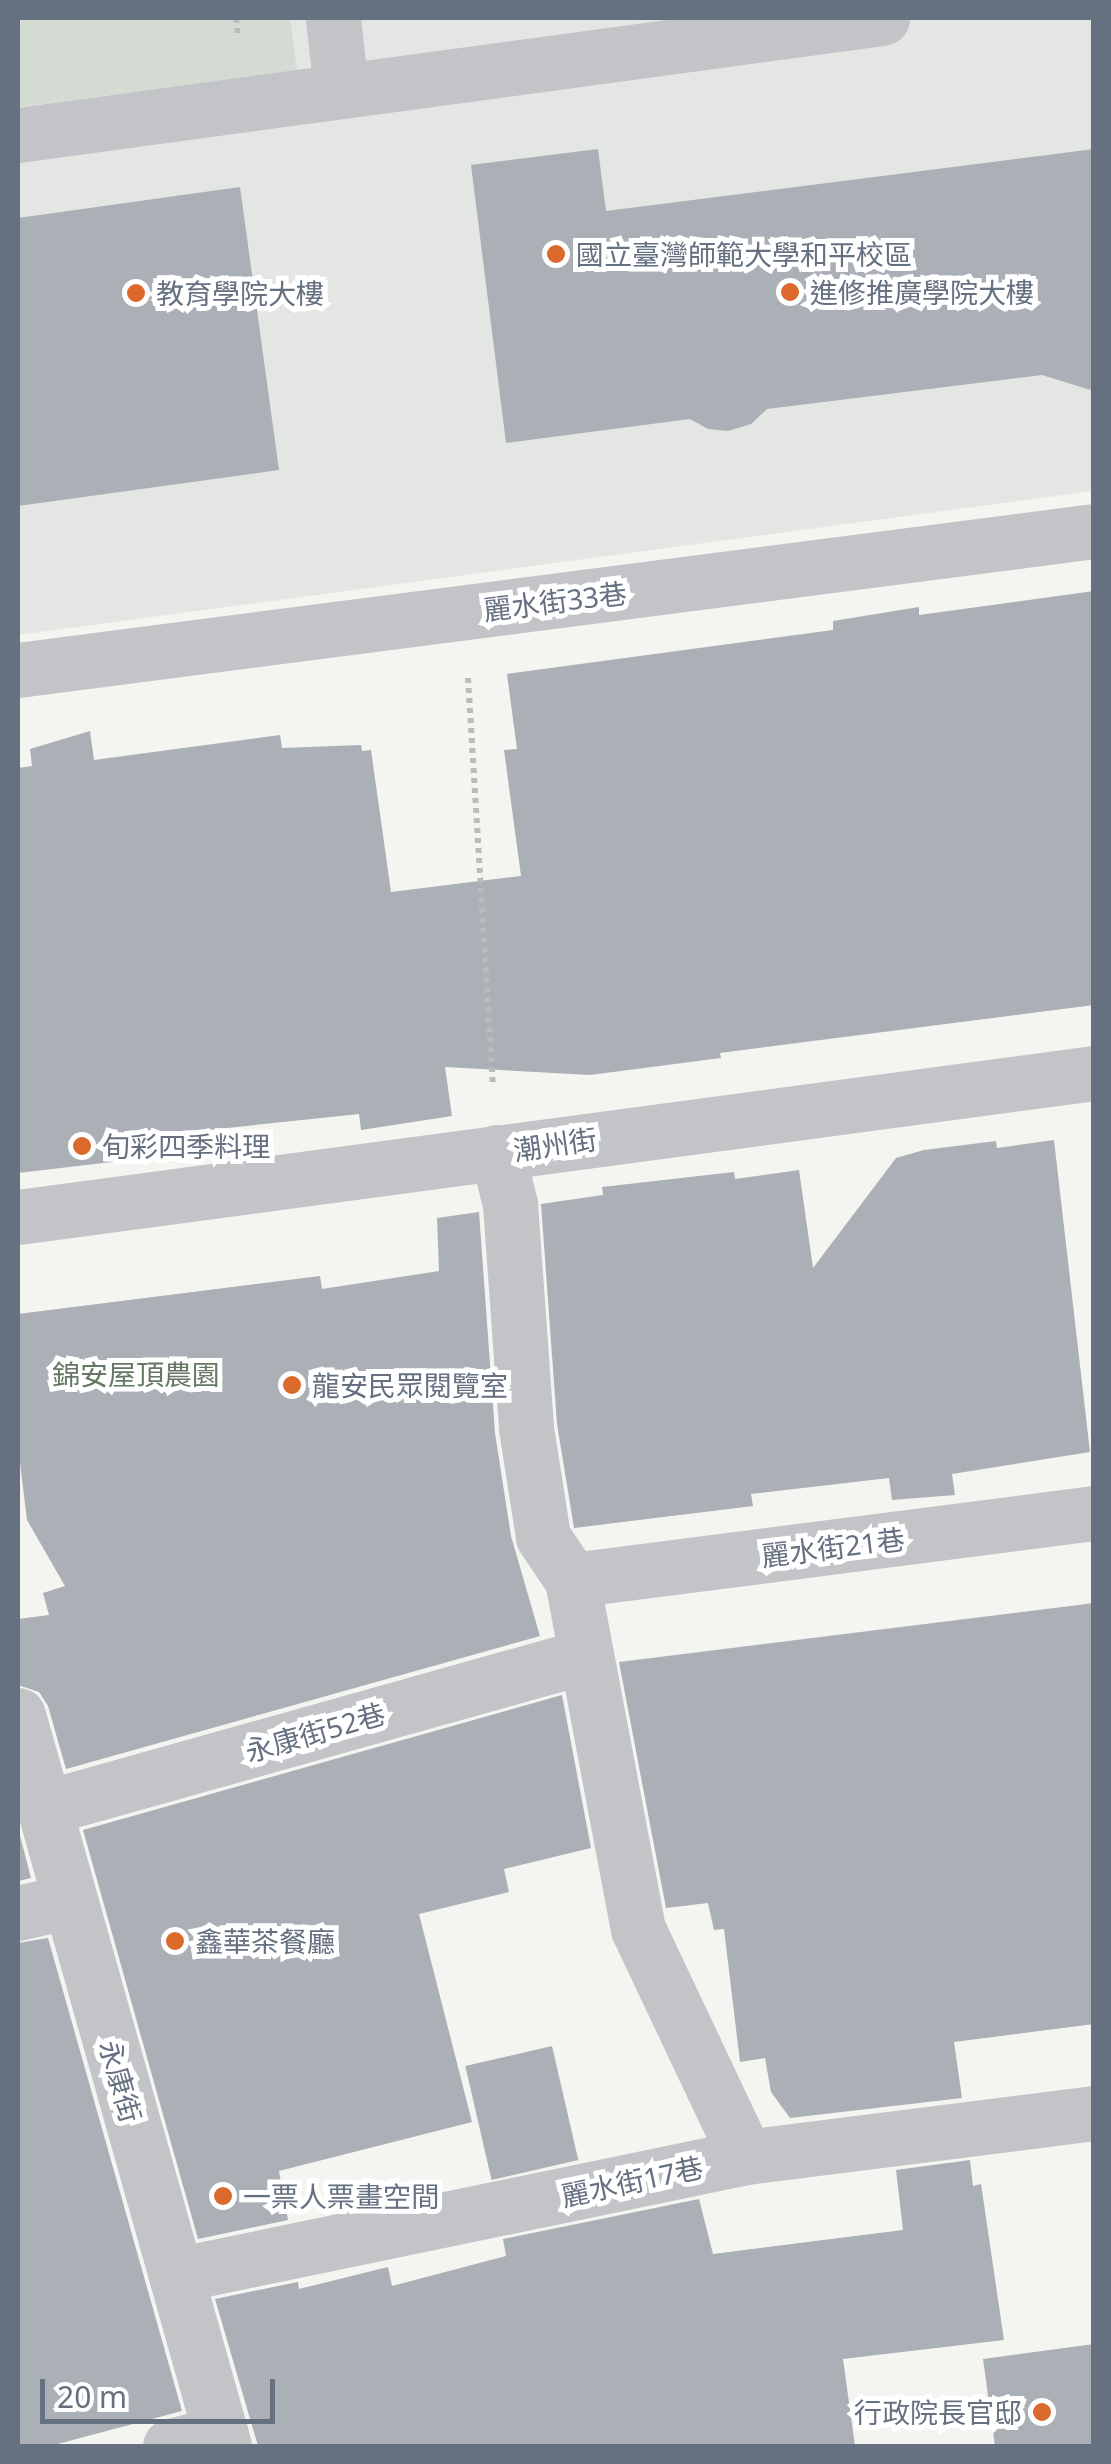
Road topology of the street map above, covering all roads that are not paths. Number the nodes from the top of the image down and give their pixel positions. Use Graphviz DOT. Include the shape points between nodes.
graph roads {
  1 [pos="333,18"];
  2 [pos="882,18"];
  3 [pos="341,90"];
  4 [pos="18,135"];
  5 [pos="1094,531"];
  6 [pos="18,670"];
  7 [pos="1094,1073"];
  8 [pos="497,1152"];
  9 [pos="18,1217"];
  10 [pos="1094,1513"];
  11 [pos="572,1580"];
  12 [pos="586,1656"];
  13 [pos="18,1715"];
  14 [pos="44,1808"];
  15 [pos="70,1901"];
  16 [pos="18,1913"];
  17 [pos="1094,2113"];
  18 [pos="746,2157"];
  19 [pos="176,2276"];
  20 [pos="205,2442"];
  1 -- 3 [label="street"];
  2 -- 3 [label="street"];
  3 -- 4 [label="street"];
  5 -- 6 [label="street, 麗水街33巷" via="464,612 404,601"];
  7 -- 8 [label="street, 潮州街"];
  8 -- 9 [label="street, 潮州街"];
  8 -- 11 [label="street" via="510,1204 526,1428 543,1537"];
  10 -- 11 [label="street, 麗水街21巷"];
  11 -- 12 [label="street"];
  12 -- 14 [label="street, 永康街52巷"];
  12 -- 18 [label="street" via="638,1929"];
  13 -- 14 [label="street, 永康街"];
  14 -- 15 [label="street, 永康街"];
  15 -- 16 [label="street"];
  15 -- 19 [label="street, 永康街"];
  17 -- 18 [label="street, 麗水街17巷"];
  18 -- 19 [label="street, 麗水街17巷"];
  19 -- 20 [label="street, 永康街"];
}
